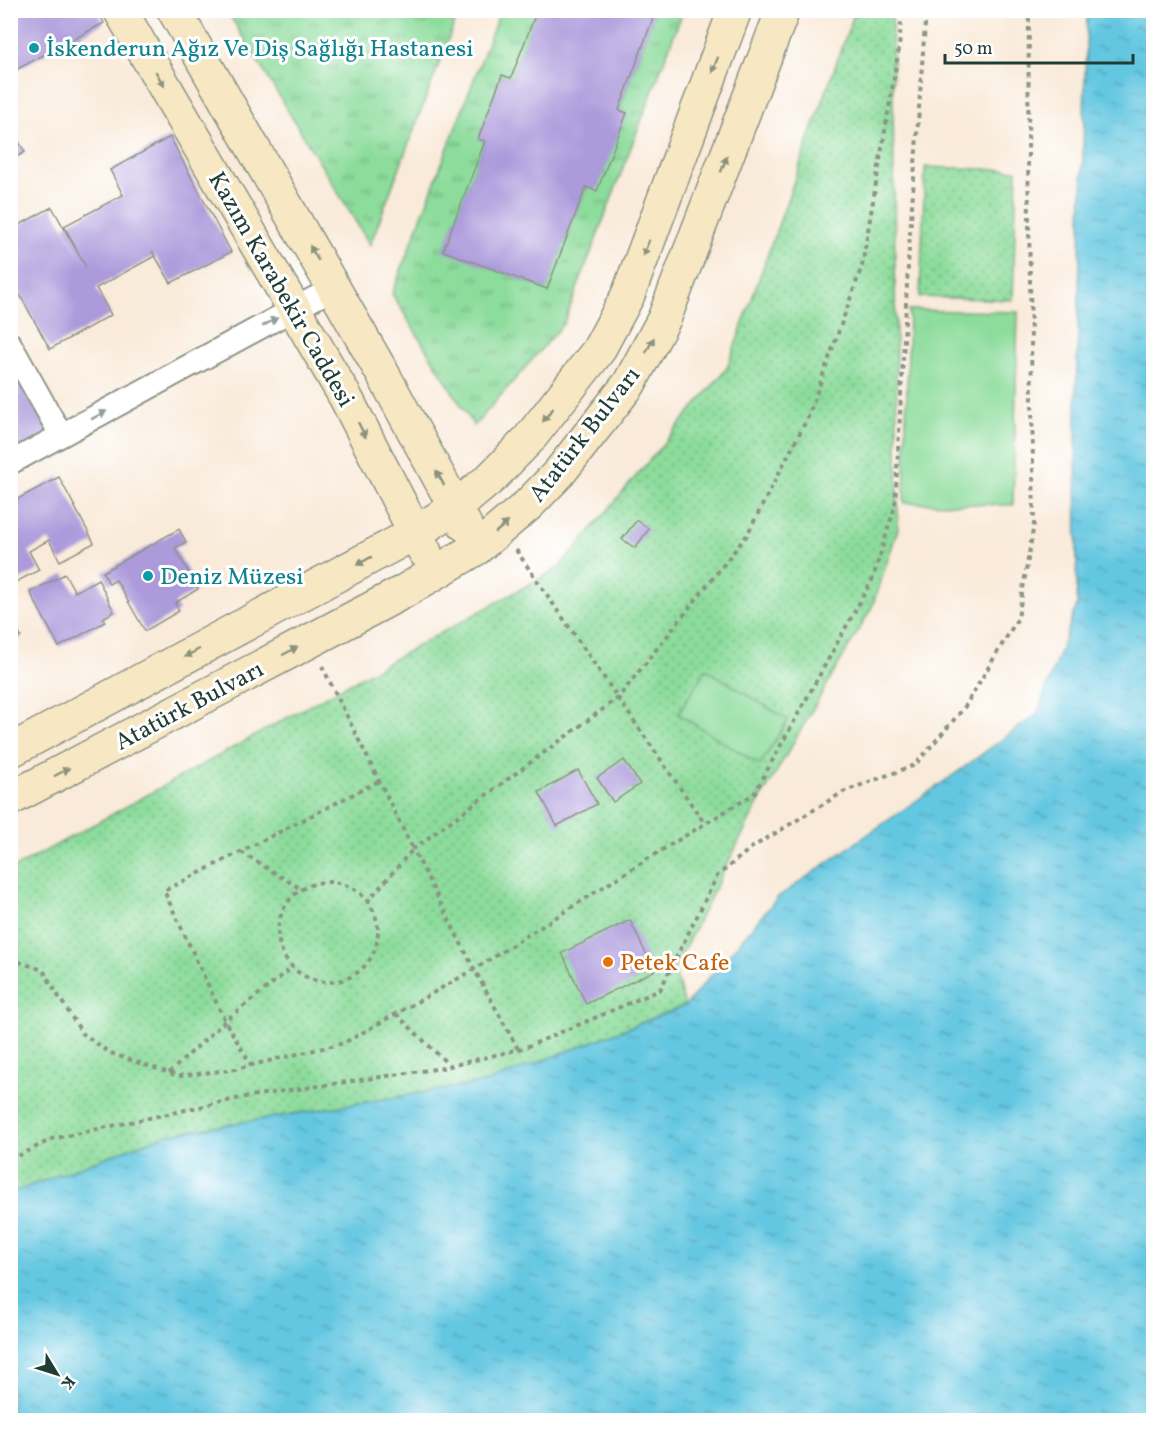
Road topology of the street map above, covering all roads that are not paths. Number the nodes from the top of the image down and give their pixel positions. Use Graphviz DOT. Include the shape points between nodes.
graph roads {
  1 [pos="120,10"];
  2 [pos="174,10"];
  3 [pos="735,10"];
  4 [pos="783,10"];
  5 [pos="334,288"];
  6 [pos="294,309"];
  7 [pos="10,344"];
  8 [pos="61,435"];
  9 [pos="10,463"];
  10 [pos="456,507"];
  11 [pos="415,533"];
  12 [pos="489,538"];
  13 [pos="436,572"];
  14 [pos="10,751"];
  15 [pos="10,799"];
  1 -- 6 [label="street, Kazım Karabekir Caddesi, one-way"];
  5 -- 2 [label="street, Kazım Karabekir Caddesi, one-way"];
  3 -- 10 [label="street, Atatürk Bulvarı, one-way" via="628,295 598,351 529,439"];
  12 -- 4 [label="street, Atatürk Bulvarı, one-way" via="558,473 629,384 664,319"];
  5 -- 6 [label="street"];
  10 -- 5 [label="street, Kazım Karabekir Caddesi, one-way"];
  8 -- 6 [label="street, one-way"];
  6 -- 11 [label="street, Kazım Karabekir Caddesi, one-way" via="346,398"];
  7 -- 8 [label="street"];
  8 -- 9 [label="street"];
  10 -- 11 [label="street, Atatürk Bulvarı"];
  10 -- 12 [label="street, Kazım Karabekir Caddesi"];
  11 -- 13 [label="street, Kazım Karabekir Caddesi"];
  11 -- 14 [label="street, Atatürk Bulvarı, one-way"];
  12 -- 13 [label="street, Atatürk Bulvarı"];
  15 -- 13 [label="street, Atatürk Bulvarı, one-way"];
}
